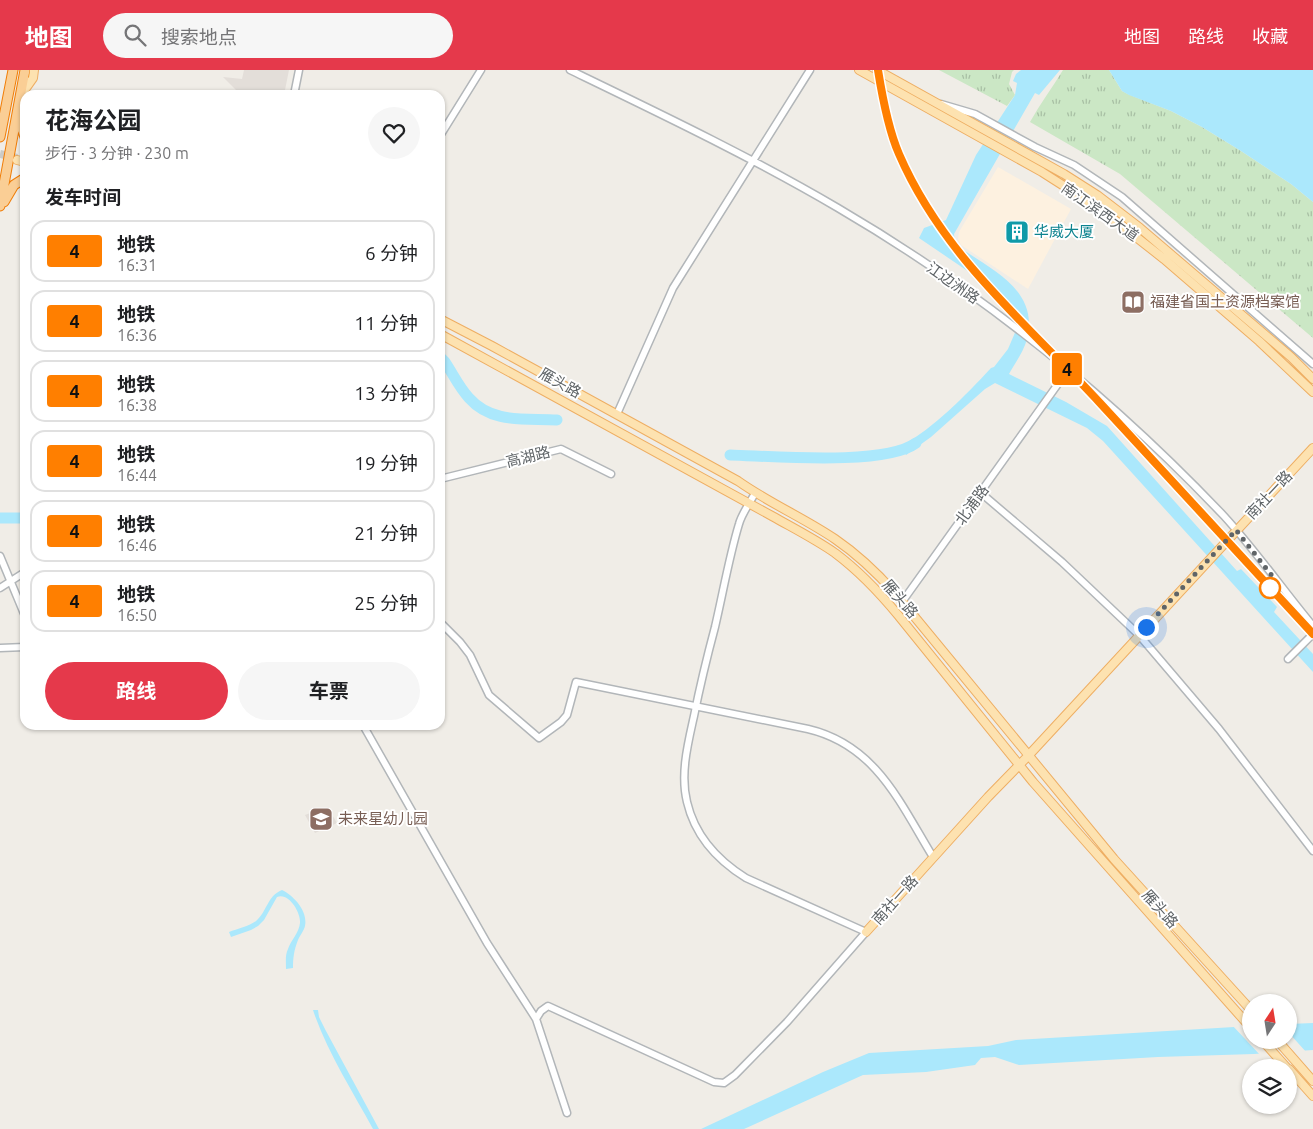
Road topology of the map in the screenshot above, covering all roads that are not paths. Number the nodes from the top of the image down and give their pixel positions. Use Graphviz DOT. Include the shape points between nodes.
graph roads {
  1 [pos="13,70"];
  2 [pos="24,70"];
  3 [pos="34,70"];
  4 [pos="299,70"];
  5 [pos="481,70"];
  6 [pos="570,70"];
  7 [pos="810,70"];
  8 [pos="859,70"];
  9 [pos="877,70"];
  10 [pos="20,90"];
  11 [pos="24,90"];
  12 [pos="295,90"];
  13 [pos="20,92"];
  14 [pos="19,97"];
  15 [pos="937,103"];
  16 [pos="6,108"];
  17 [pos="18,108"];
  18 [pos="0,118"];
  19 [pos="20,124"];
  20 [pos="445,128"];
  21 [pos="0,137"];
  22 [pos="753,160"];
  23 [pos="20,182"];
  24 [pos="0,207"];
  25 [pos="445,322"];
  26 [pos="445,337"];
  27 [pos="1313,364"];
  28 [pos="1068,370"];
  29 [pos="1313,379"];
  30 [pos="1313,392"];
  31 [pos="617,414"];
  32 [pos="1313,448"];
  33 [pos="611,474"];
  34 [pos="445,478"];
  35 [pos="755,493"];
  36 [pos="981,493"];
  37 [pos="750,503"];
  38 [pos="1236,530"];
  39 [pos="0,556"];
  40 [pos="20,575"];
  41 [pos="12,581"];
  42 [pos="0,588"];
  43 [pos="902,602"];
  44 [pos="20,603"];
  45 [pos="1313,626"];
  46 [pos="445,627"];
  47 [pos="1313,634"];
  48 [pos="1139,635"];
  49 [pos="20,647"];
  50 [pos="0,648"];
  51 [pos="1288,659"];
  52 [pos="696,706"];
  53 [pos="366,730"];
  54 [pos="1028,756"];
  55 [pos="1019,765"];
  56 [pos="1313,851"];
  57 [pos="933,857"];
  58 [pos="866,932"];
  59 [pos="1242,1000"];
  60 [pos="1242,1018"];
  61 [pos="536,1019"];
  62 [pos="1270,1049"];
  63 [pos="1285,1049"];
  64 [pos="1280,1059"];
  65 [pos="1297,1078"];
  66 [pos="1313,1080"];
  67 [pos="1313,1096"];
  68 [pos="567,1113"];
  1 -- 16 [label="highway"];
  2 -- 10 [label="highway"];
  3 -- 11 [label="main road" via="33,78"];
  4 -- 12 [label="street"];
  5 -- 20 [label="street"];
  6 -- 22 [label="street, 江边洲路"];
  7 -- 22 [label="street"];
  8 -- 30 [label="main road, 南江滨西大道" via="1063,185 1124,226 1259,341"];
  9 -- 15 [label="main road, 南江滨西大道"];
  13 -- 14 [label="highway"];
  14 -- 17 [label="highway"];
  15 -- 27 [label="street" via="968,110 1074,166 1128,201"];
  15 -- 29 [label="main road, 南江滨西大道" via="1081,184 1127,217"];
  16 -- 18 [label="highway"];
  16 -- 21 [label="highway"];
  17 -- 19 [label="highway"];
  17 -- 24 [label="highway"];
  22 -- 28 [label="street, 江边洲路" via="898,245 973,297"];
  22 -- 31 [label="street" via="673,288"];
  23 -- 24 [label="highway"];
  25 -- 31 [label="main road, 雁头路"];
  26 -- 37 [label="main road, 雁头路"];
  28 -- 36 [label="street, 北浦路"];
  28 -- 38 [label="street, 江边洲路" via="1116,411"];
  31 -- 35 [label="main road, 雁头路"];
  32 -- 38 [label="main road, 南社一路"];
  33 -- 34 [label="street, 高湖路" via="561,448"];
  35 -- 37 [label="street"];
  35 -- 43 [label="main road, 雁头路" via="840,542 877,574"];
  36 -- 43 [label="street, 北浦路"];
  36 -- 48 [label="street" via="1056,557"];
  37 -- 52 [label="street" via="740,522"];
  37 -- 55 [label="main road, 雁头路" via="830,550 869,582"];
  38 -- 45 [label="street, 江边洲路"];
  38 -- 48 [label="main road, 南社一路"];
  39 -- 41 [label="street"];
  40 -- 41 [label="street"];
  41 -- 42 [label="street"];
  41 -- 44 [label="street"];
  43 -- 54 [label="main road, 雁头路"];
  46 -- 52 [label="street" via="470,655 489,695 539,738 568,715 576,682"];
  47 -- 51 [label="street"];
  48 -- 54 [label="main road, 南社一路"];
  48 -- 56 [label="street" via="1219,729"];
  49 -- 50 [label="street"];
  52 -- 57 [label="street" via="815,730 847,745 883,776"];
  52 -- 58 [label="street" via="687,746 686,801 706,843 720,859 746,878"];
  53 -- 61 [label="street" via="487,943"];
  54 -- 55 [label="main road, 南社一路"];
  54 -- 59 [label="main road, 雁头路" via="1114,859"];
  55 -- 57 [label="main road, 南社一路"];
  55 -- 60 [label="main road, 雁头路"];
  57 -- 58 [label="main road, 南社一路"];
  58 -- 61 [label="street, 南社一路" via="787,1022 736,1075 724,1083 716,1083 548,1006"];
  61 -- 68 [label="street"];
  62 -- 64 [label="main road"];
  63 -- 66 [label="main road"];
  65 -- 67 [label="main road"];
}
